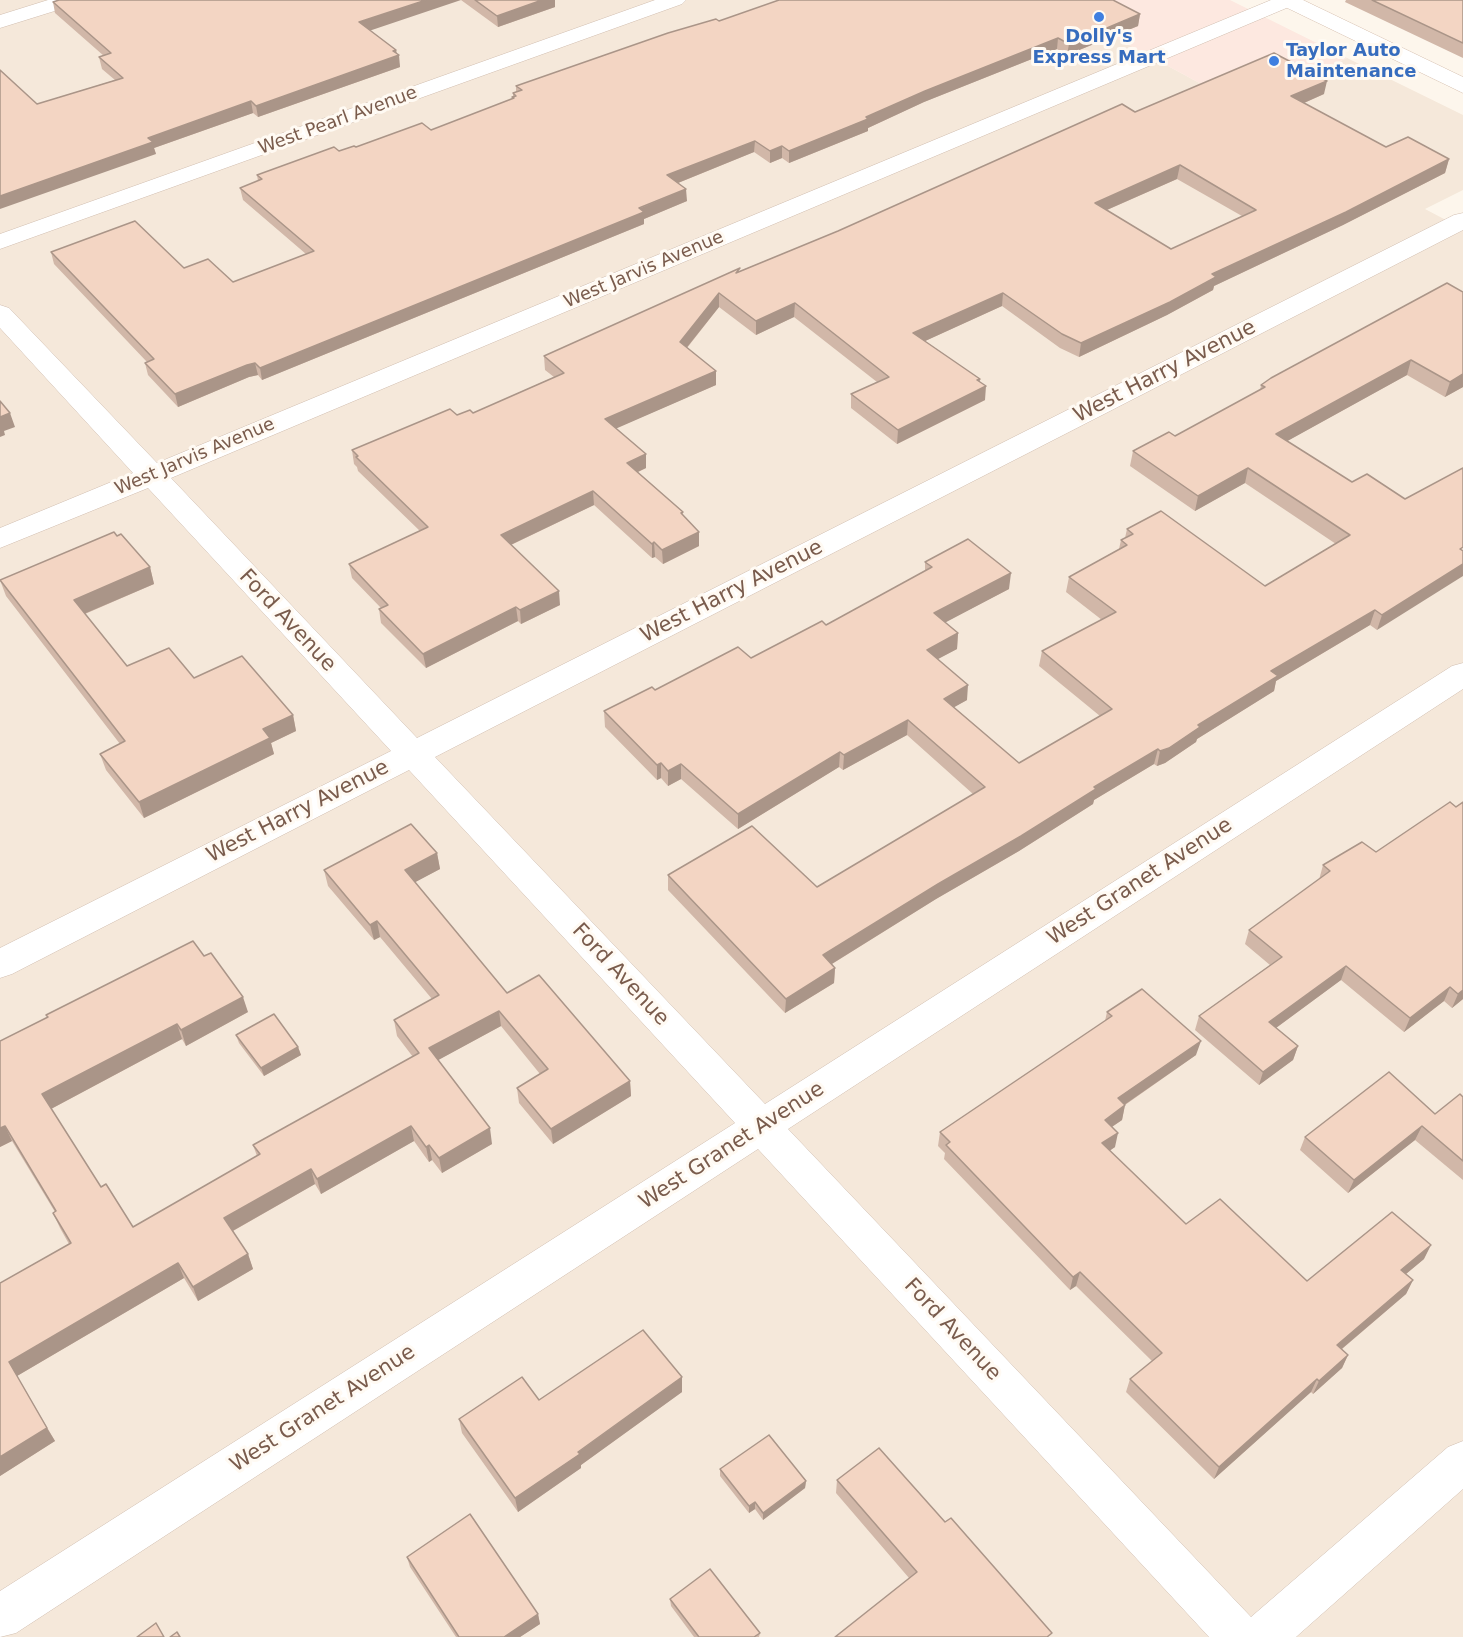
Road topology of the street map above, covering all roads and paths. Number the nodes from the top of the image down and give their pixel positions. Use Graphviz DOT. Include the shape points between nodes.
graph roads {
  1 [pos="70,0"];
  2 [pos="675,0"];
  3 [pos="1288,0"];
  4 [pos="0,22"];
  5 [pos="1463,86"];
  6 [pos="1463,220"];
  7 [pos="0,242"];
  8 [pos="0,313"];
  9 [pos="152,475"];
  10 [pos="0,539"];
  11 [pos="1463,674"];
  12 [pos="412,754"];
  13 [pos="0,963"];
  14 [pos="761,1127"];
  15 [pos="1463,1461"];
  16 [pos="0,1617"];
  17 [pos="1240,1637"];
  18 [pos="1262,1637"];
  1 -- 4 [label="street"];
  2 -- 7 [label="street, West Pearl Avenue"];
  3 -- 5 [label="street"];
  3 -- 9 [label="street, West Jarvis Avenue"];
  6 -- 12 [label="street, West Harry Avenue"];
  8 -- 9 [label="street, Ford Avenue"];
  9 -- 10 [label="street, West Jarvis Avenue"];
  9 -- 12 [label="street, Ford Avenue"];
  11 -- 14 [label="street, West Granet Avenue"];
  12 -- 13 [label="street, West Harry Avenue"];
  12 -- 14 [label="street, Ford Avenue"];
  14 -- 16 [label="street, West Granet Avenue"];
  14 -- 17 [label="street, Ford Avenue"];
  15 -- 18 [label="street"];
}
